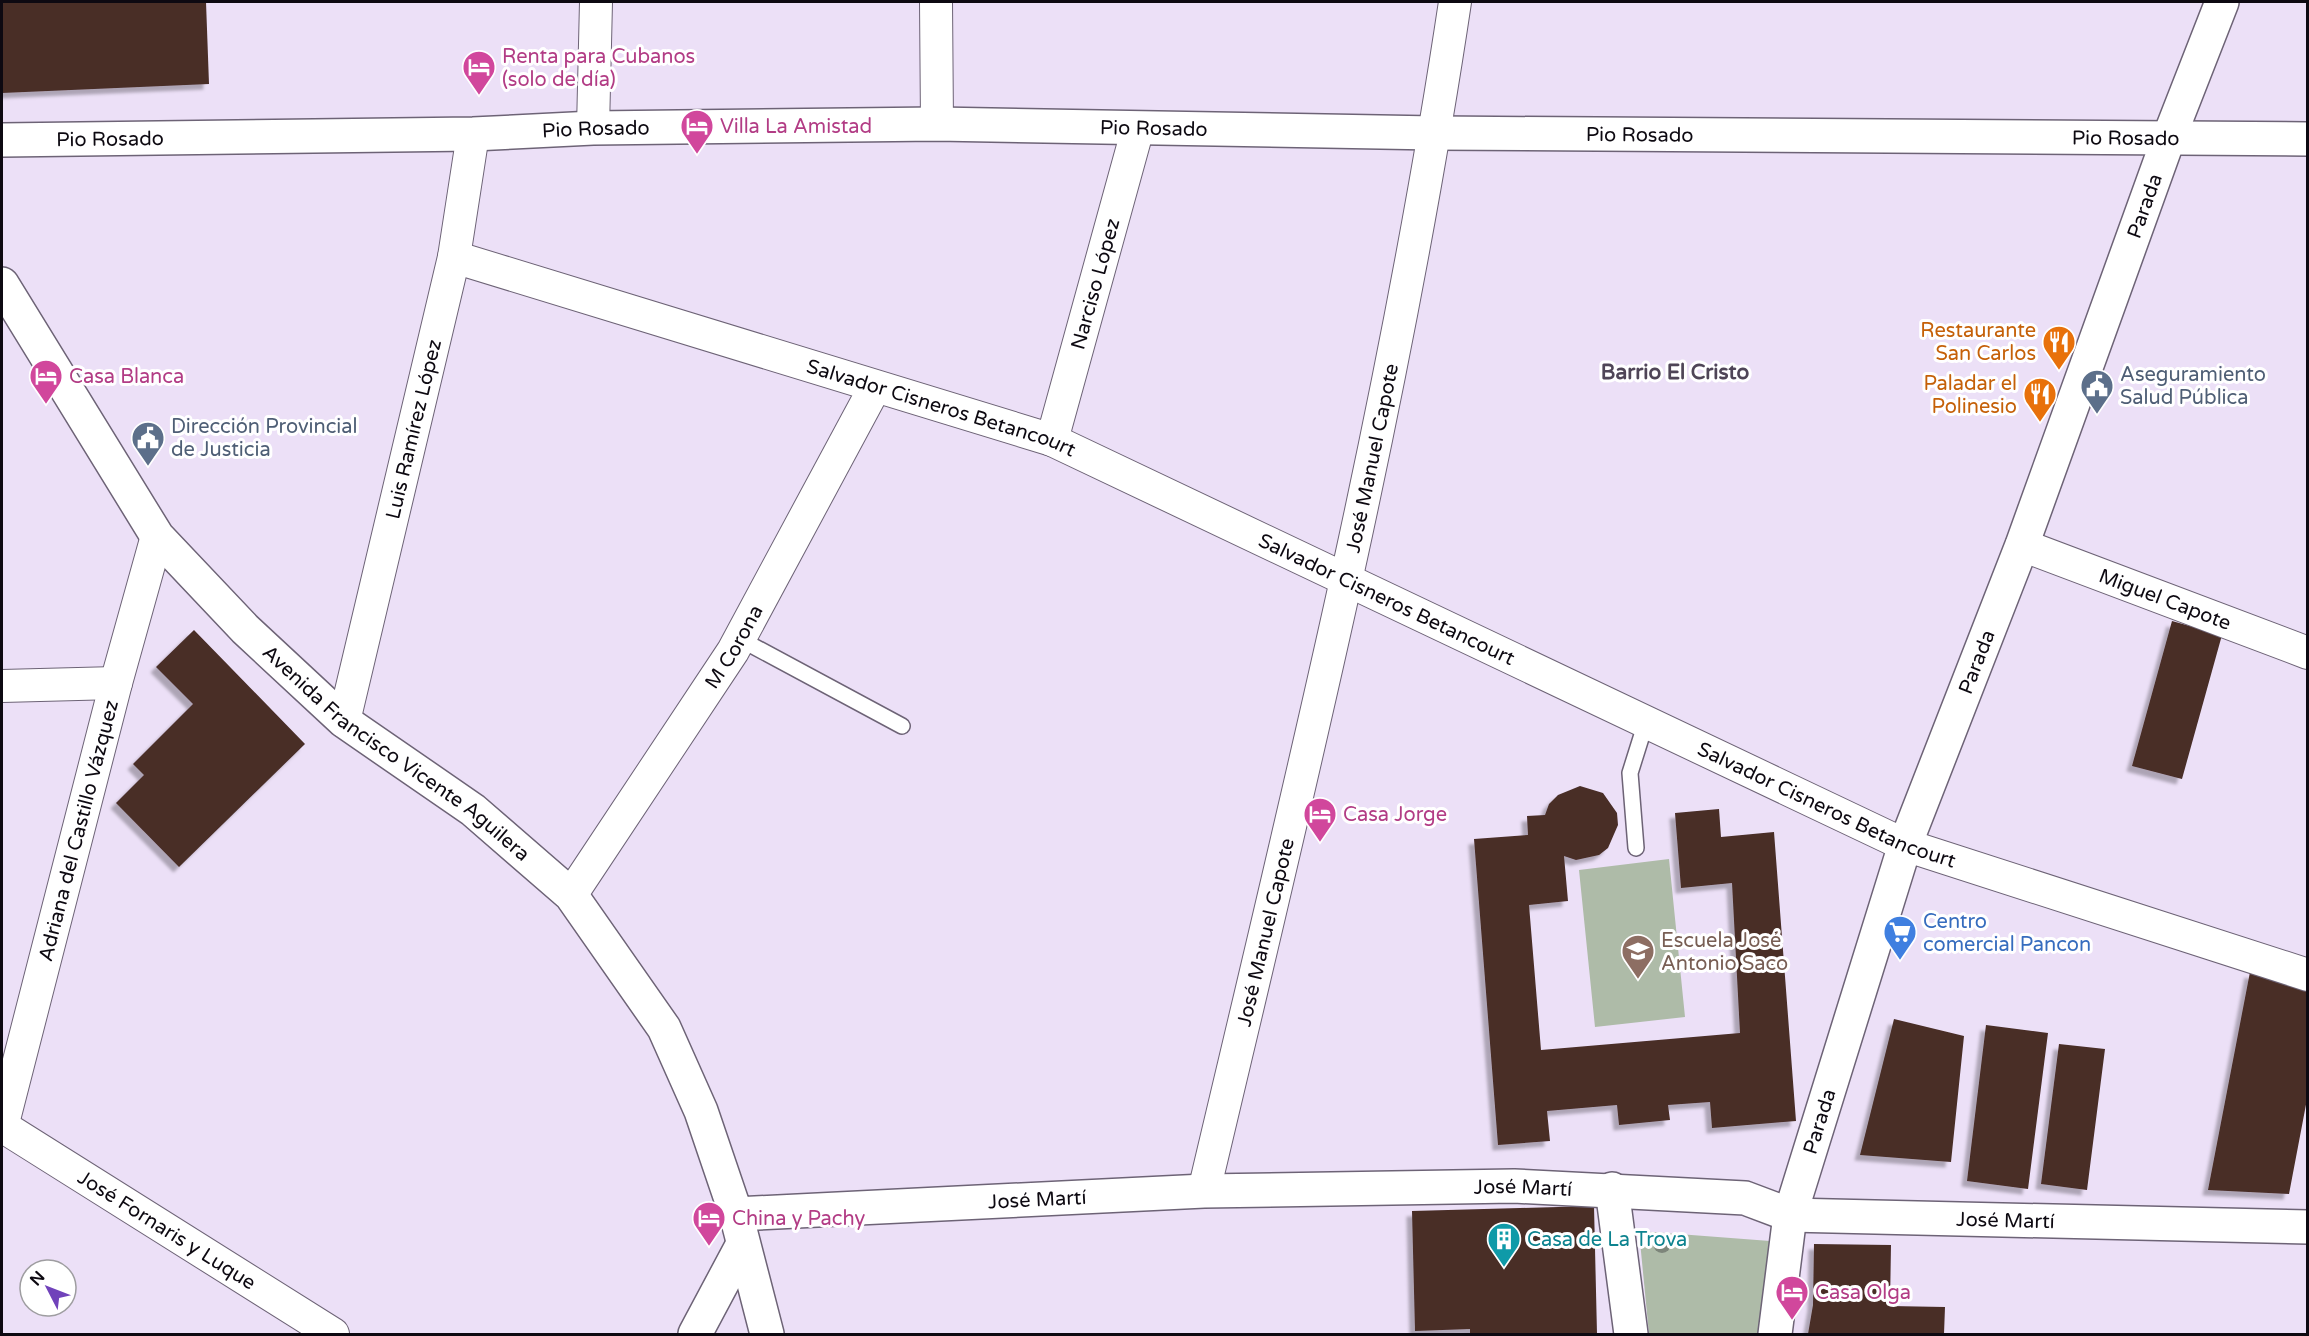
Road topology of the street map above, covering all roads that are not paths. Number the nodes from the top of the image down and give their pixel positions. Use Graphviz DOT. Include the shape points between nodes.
graph roads {
  1 [pos="597,2"];
  2 [pos="936,2"];
  3 [pos="1455,2"];
  4 [pos="2222,2"];
  5 [pos="937,124"];
  6 [pos="593,128"];
  7 [pos="1138,128"];
  8 [pos="1435,133"];
  9 [pos="473,134"];
  10 [pos="2307,139"];
  11 [pos="2,140"];
  12 [pos="2168,140"];
  13 [pos="454,257"];
  14 [pos="2,284"];
  15 [pos="875,387"];
  16 [pos="1052,440"];
  17 [pos="157,536"];
  18 [pos="2022,545"];
  19 [pos="1348,580"];
  20 [pos="740,639"];
  21 [pos="2307,653"];
  22 [pos="116,682"];
  23 [pos="2,686"];
  24 [pos="344,721"];
  25 [pos="1646,722"];
  26 [pos="902,726"];
  27 [pos="1905,845"];
  28 [pos="1636,848"];
  29 [pos="571,895"];
  30 [pos="2307,975"];
  31 [pos="2,1126"];
  32 [pos="1612,1189"];
  33 [pos="1204,1191"];
  34 [pos="1791,1215"];
  35 [pos="2306,1222"];
  36 [pos="740,1229"];
  37 [pos="333,1335"];
  38 [pos="695,1335"];
  39 [pos="767,1335"];
  40 [pos="1631,1335"];
  41 [pos="1775,1335"];
  1 -- 6 [label="street"];
  2 -- 5 [label="street"];
  3 -- 8 [label="street, José Manuel Capote"];
  4 -- 12 [label="street, Parada"];
  5 -- 6 [label="street, Pio Rosado"];
  5 -- 7 [label="street, Pio Rosado"];
  6 -- 9 [label="street, Pio Rosado"];
  7 -- 8 [label="street, Pio Rosado"];
  7 -- 16 [label="street, Narciso López"];
  8 -- 12 [label="street, Pio Rosado"];
  8 -- 19 [label="street, José Manuel Capote"];
  9 -- 11 [label="street, Pio Rosado"];
  9 -- 13 [label="street, Luis Ramírez López"];
  10 -- 12 [label="street, Pio Rosado"];
  12 -- 18 [label="street, Parada"];
  13 -- 15 [label="street, Salvador Cisneros Betancourt"];
  13 -- 24 [label="street, Luis Ramírez López"];
  14 -- 17 [label="street, Avenida Francisco Vicente Aguilera"];
  15 -- 16 [label="street, Salvador Cisneros Betancourt"];
  15 -- 20 [label="street, M Corona"];
  16 -- 19 [label="street, Salvador Cisneros Betancourt"];
  17 -- 22 [label="street, Adriana del Castillo Vázquez"];
  17 -- 24 [label="street, Avenida Francisco Vicente Aguilera" via="245,629"];
  18 -- 21 [label="street, Miguel Capote"];
  18 -- 27 [label="street, Parada"];
  19 -- 25 [label="street, Salvador Cisneros Betancourt"];
  19 -- 33 [label="street, José Manuel Capote"];
  20 -- 26 [label="lane"];
  20 -- 29 [label="street, M Corona"];
  22 -- 23 [label="street"];
  22 -- 31 [label="street, Adriana del Castillo Vázquez"];
  24 -- 29 [label="street, Avenida Francisco Vicente Aguilera" via="473,810"];
  25 -- 27 [label="street, Salvador Cisneros Betancourt"];
  25 -- 28 [label="lane" via="1630,773"];
  27 -- 30 [label="street, Salvador Cisneros Betancourt"];
  27 -- 34 [label="street, Parada"];
  29 -- 36 [label="street, Avenida Francisco Vicente Aguilera" via="664,1028 701,1111"];
  31 -- 37 [label="street, José Fornaris y Luque"];
  32 -- 33 [label="street, José Martí" via="1514,1186"];
  32 -- 34 [label="street, José Martí" via="1745,1198"];
  32 -- 40 [label="street"];
  33 -- 36 [label="street, José Martí"];
  34 -- 35 [label="street, José Martí"];
  34 -- 41 [label="street, Parada"];
  36 -- 38 [label="street"];
  36 -- 39 [label="street, Avenida Francisco Vicente Aguilera"];
}
